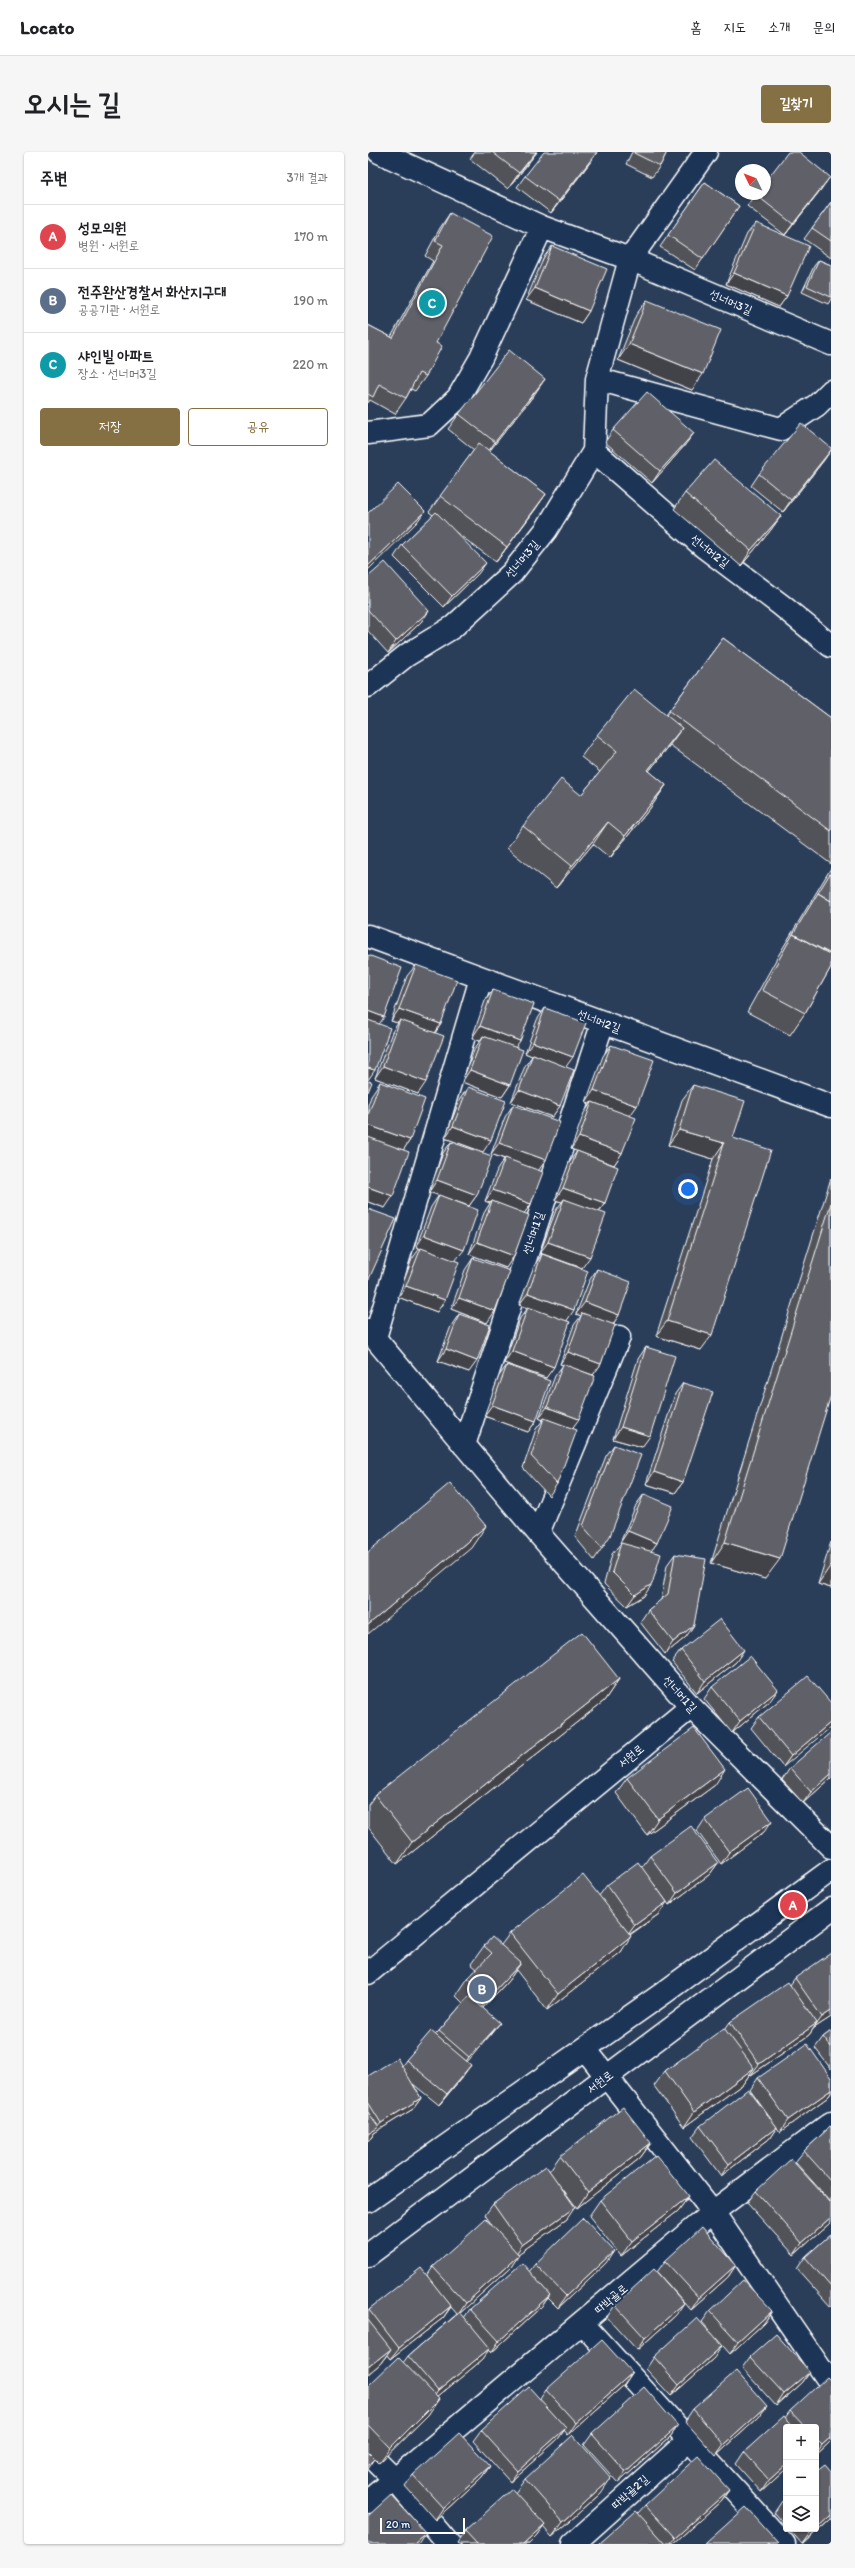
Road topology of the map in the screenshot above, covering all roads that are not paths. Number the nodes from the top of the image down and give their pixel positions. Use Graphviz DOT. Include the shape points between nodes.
graph roads {
  1 [pos="379,152"];
  2 [pos="706,152"];
  3 [pos="542,227"];
  4 [pos="630,259"];
  5 [pos="831,344"];
  6 [pos="597,380"];
  7 [pos="831,391"];
  8 [pos="368,433"];
  9 [pos="594,451"];
  10 [pos="831,646"];
  11 [pos="368,686"];
  12 [pos="368,936"];
  13 [pos="481,978"];
  14 [pos="603,1022"];
  15 [pos="831,1106"];
  16 [pos="372,1334"];
  17 [pos="619,1337"];
  18 [pos="464,1444"];
  19 [pos="538,1533"];
  20 [pos="691,1706"];
  21 [pos="831,1846"];
  22 [pos="831,1870"];
  23 [pos="831,1909"];
  24 [pos="368,1973"];
  25 [pos="585,2049"];
  26 [pos="607,2077"];
  27 [pos="831,2123"];
  28 [pos="368,2201"];
  29 [pos="713,2212"];
  30 [pos="368,2255"];
  31 [pos="582,2323"];
  32 [pos="831,2384"];
  33 [pos="688,2441"];
  34 [pos="368,2453"];
  35 [pos="394,2479"];
  36 [pos="368,2502"];
  37 [pos="449,2544"];
  38 [pos="573,2544"];
  39 [pos="784,2544"];
  1 -- 3 [label="street, 선너머3길"];
  2 -- 4 [label="street"];
  3 -- 4 [label="street, 선너머3길"];
  3 -- 8 [label="street" via="481,358 458,398 429,426"];
  4 -- 5 [label="street, 선너머3길"];
  4 -- 6 [label="street, 선너머3길"];
  6 -- 7 [label="street" via="781,429 804,425 817,405"];
  6 -- 9 [label="street, 선너머3길"];
  9 -- 10 [label="street, 선너머2길" via="704,547"];
  9 -- 11 [label="street, 선너머3길" via="546,530 512,573 453,627 407,655"];
  12 -- 13 [label="street, 선너머2길"];
  13 -- 14 [label="street, 선너머2길"];
  13 -- 16 [label="street, 선너머1길"];
  14 -- 15 [label="street, 선너머2길"];
  14 -- 18 [label="street, 선너머1길"];
  16 -- 18 [label="street, 선너머1길"];
  17 -- 19 [label="street"];
  18 -- 19 [label="street, 선너머1길"];
  19 -- 20 [label="street, 선너머1길"];
  20 -- 21 [label="street, 선너머1길"];
  20 -- 24 [label="street, 서원로"];
  22 -- 25 [label="street"];
  23 -- 26 [label="street, 서원로"];
  25 -- 26 [label="street"];
  25 -- 28 [label="street"];
  26 -- 29 [label="street"];
  26 -- 30 [label="street, 서원로"];
  27 -- 29 [label="street, 따박골로"];
  29 -- 31 [label="street, 따박골로"];
  29 -- 32 [label="street"];
  31 -- 33 [label="street"];
  31 -- 35 [label="street, 따박골로" via="540,2355"];
  33 -- 38 [label="street, 따박골2길"];
  33 -- 39 [label="street"];
  34 -- 35 [label="street"];
  35 -- 36 [label="street"];
  35 -- 37 [label="street"];
}
